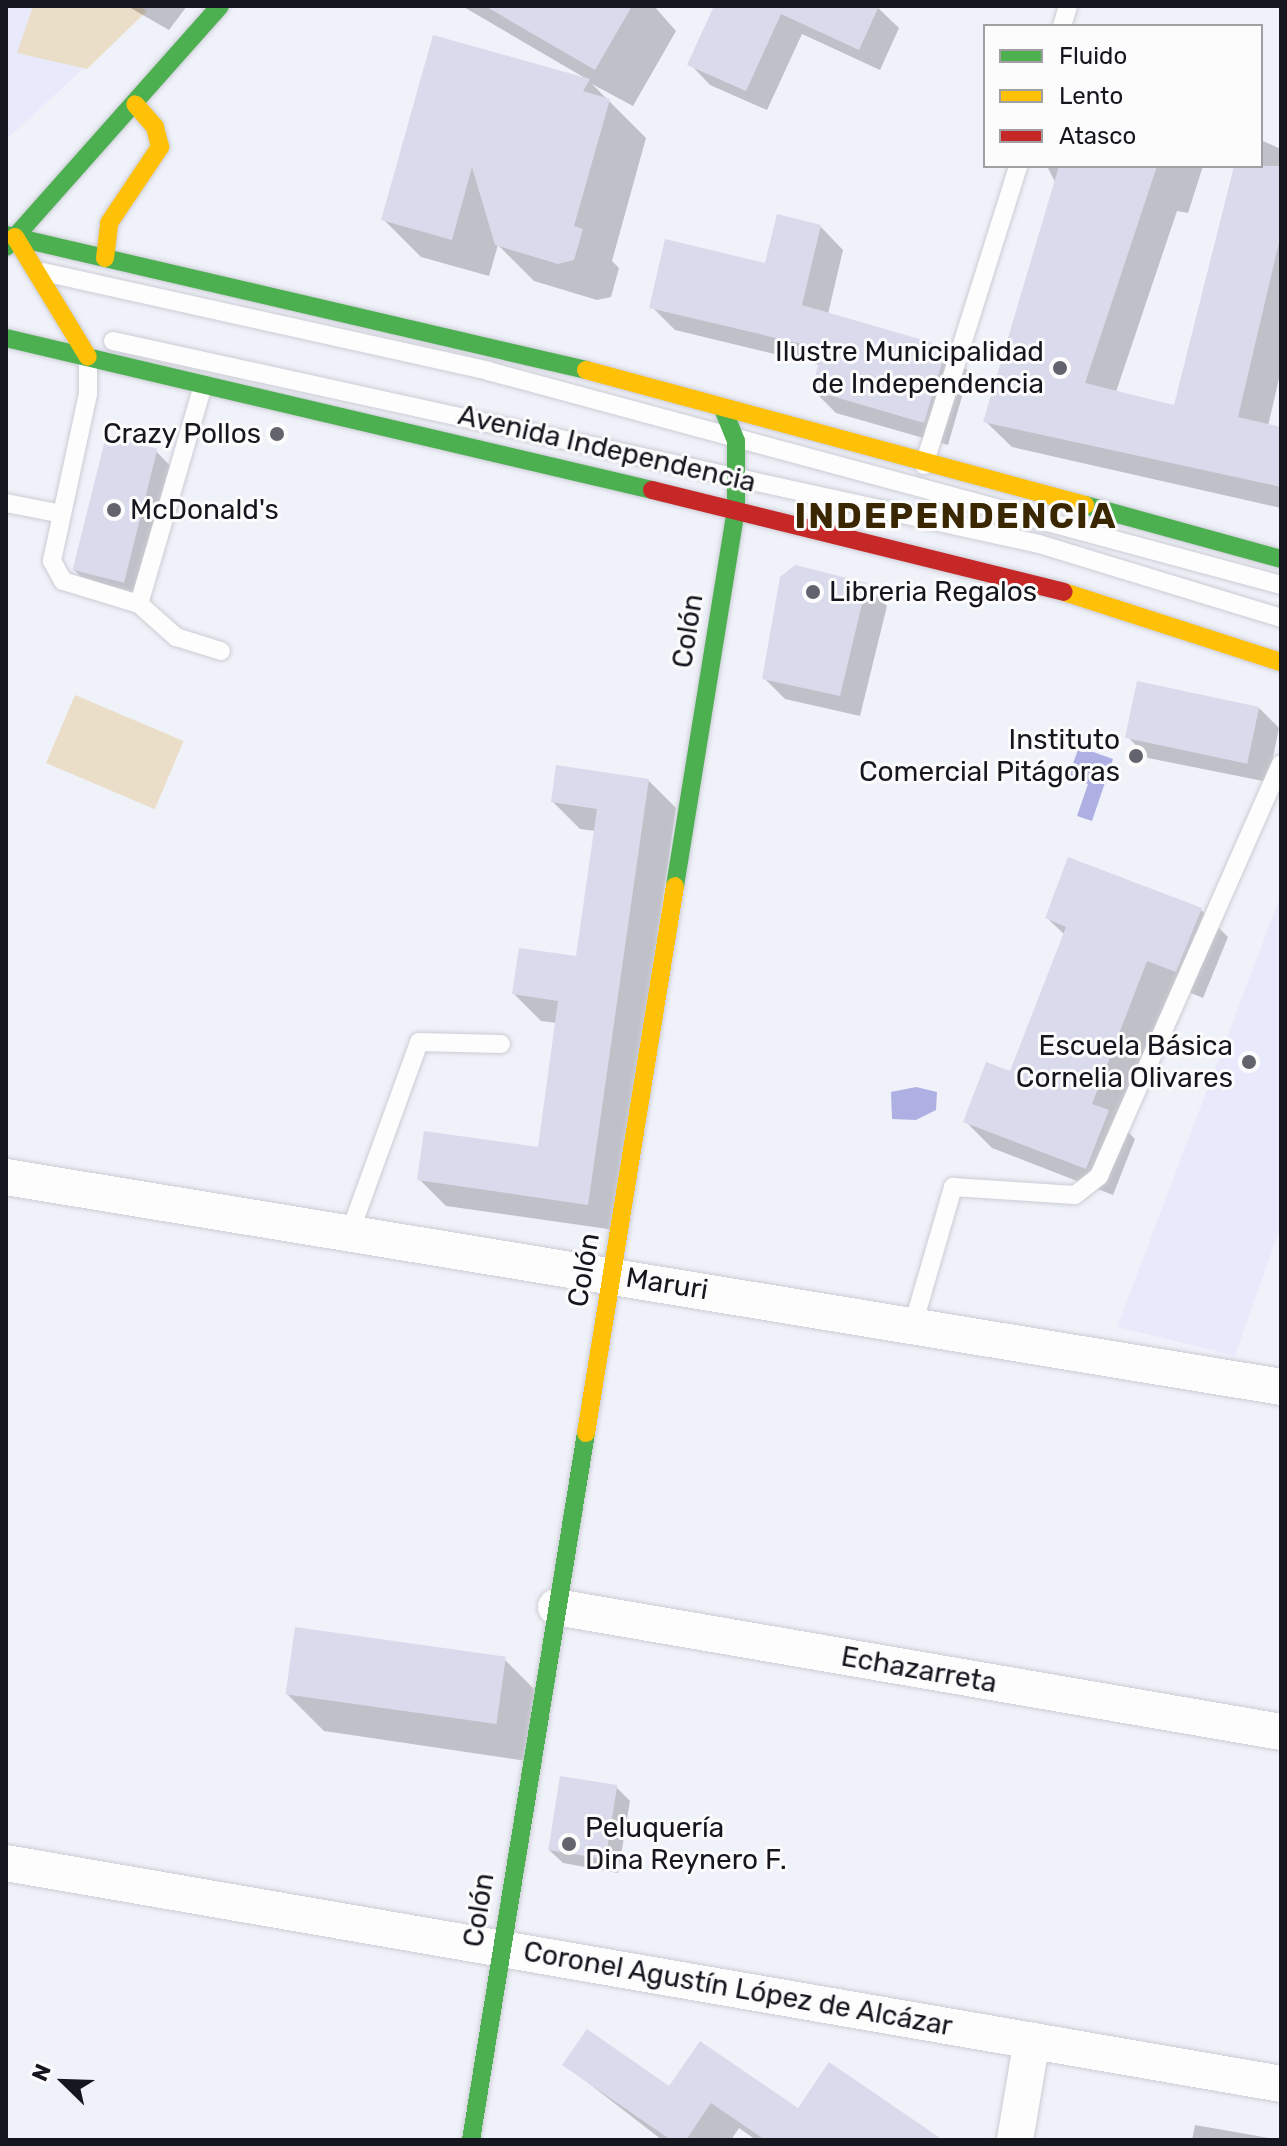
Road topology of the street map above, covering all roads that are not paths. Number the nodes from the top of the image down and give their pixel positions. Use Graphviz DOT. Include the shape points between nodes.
graph roads {
  1 [pos="220,6"];
  2 [pos="135,104"];
  3 [pos="1017,168"];
  4 [pos="9,240"];
  5 [pos="105,258"];
  6 [pos="6,264"];
  7 [pos="32,269"];
  8 [pos="6,316"];
  9 [pos="66,330"];
  10 [pos="6,338"];
  11 [pos="88,357"];
  12 [pos="203,384"];
  13 [pos="724,411"];
  14 [pos="736,441"];
  15 [pos="924,466"];
  16 [pos="739,478"];
  17 [pos="773,485"];
  18 [pos="6,503"];
  19 [pos="736,508"];
  20 [pos="57,513"];
  21 [pos="1281,559"];
  22 [pos="1281,585"];
  23 [pos="139,604"];
  24 [pos="1281,618"];
  25 [pos="221,651"];
  26 [pos="1275,658"];
  27 [pos="1281,764"];
  28 [pos="501,1044"];
  29 [pos="6,1177"];
  30 [pos="350,1232"];
  31 [pos="611,1275"];
  32 [pos="913,1325"];
  33 [pos="1281,1387"];
  34 [pos="556,1607"];
  35 [pos="1281,1732"];
  36 [pos="6,1863"];
  37 [pos="501,1948"];
  38 [pos="1032,2040"];
  39 [pos="1281,2084"];
  40 [pos="471,2140"];
  41 [pos="1015,2140"];
  1 -- 2 [label="main road"];
  2 -- 4 [label="main road"];
  2 -- 5 [label="main road" via="155,127 160,147 109,223"];
  3 -- 15 [label="lane"];
  4 -- 5 [label="main road"];
  4 -- 7 [label="main road"];
  5 -- 13 [label="main road" via="503,347"];
  6 -- 7 [label="lane"];
  7 -- 9 [label="main road"];
  7 -- 14 [label="lane" via="488,371"];
  8 -- 9 [label="lane"];
  9 -- 11 [label="main road"];
  9 -- 16 [label="lane"];
  10 -- 11 [label="main road, Avenida Independencia"];
  11 -- 12 [label="main road, Avenida Independencia"];
  11 -- 20 [label="lane" via="88,394"];
  12 -- 19 [label="main road, Avenida Independencia"];
  12 -- 23 [label="lane"];
  13 -- 14 [label="main road, Colón"];
  13 -- 15 [label="main road"];
  14 -- 16 [label="main road, Colón"];
  14 -- 22 [label="lane"];
  15 -- 21 [label="main road"];
  16 -- 17 [label="lane"];
  16 -- 19 [label="main road, Colón"];
  17 -- 19 [label="lane"];
  17 -- 24 [label="lane" via="1039,544"];
  18 -- 20 [label="lane"];
  19 -- 26 [label="main road, Avenida Independencia" via="1082,595"];
  19 -- 31 [label="main road, Colón"];
  20 -- 23 [label="lane" via="52,561 63,581"];
  23 -- 25 [label="lane" via="176,637"];
  27 -- 32 [label="lane" via="1099,1176 1075,1195 953,1187"];
  28 -- 30 [label="lane" via="419,1042"];
  29 -- 30 [label="street, Maruri"];
  30 -- 31 [label="street, Maruri"];
  31 -- 32 [label="street, Maruri"];
  31 -- 34 [label="main road, Colón"];
  32 -- 33 [label="street, Maruri"];
  34 -- 35 [label="street, Echazarreta"];
  34 -- 37 [label="main road, Colón"];
  36 -- 37 [label="street, Coronel Agustín López de Alcázar"];
  37 -- 38 [label="street, Coronel Agustín López de Alcázar"];
  37 -- 40 [label="main road, Colón"];
  38 -- 39 [label="street, Coronel Agustín López de Alcázar"];
  38 -- 41 [label="street"];
}
